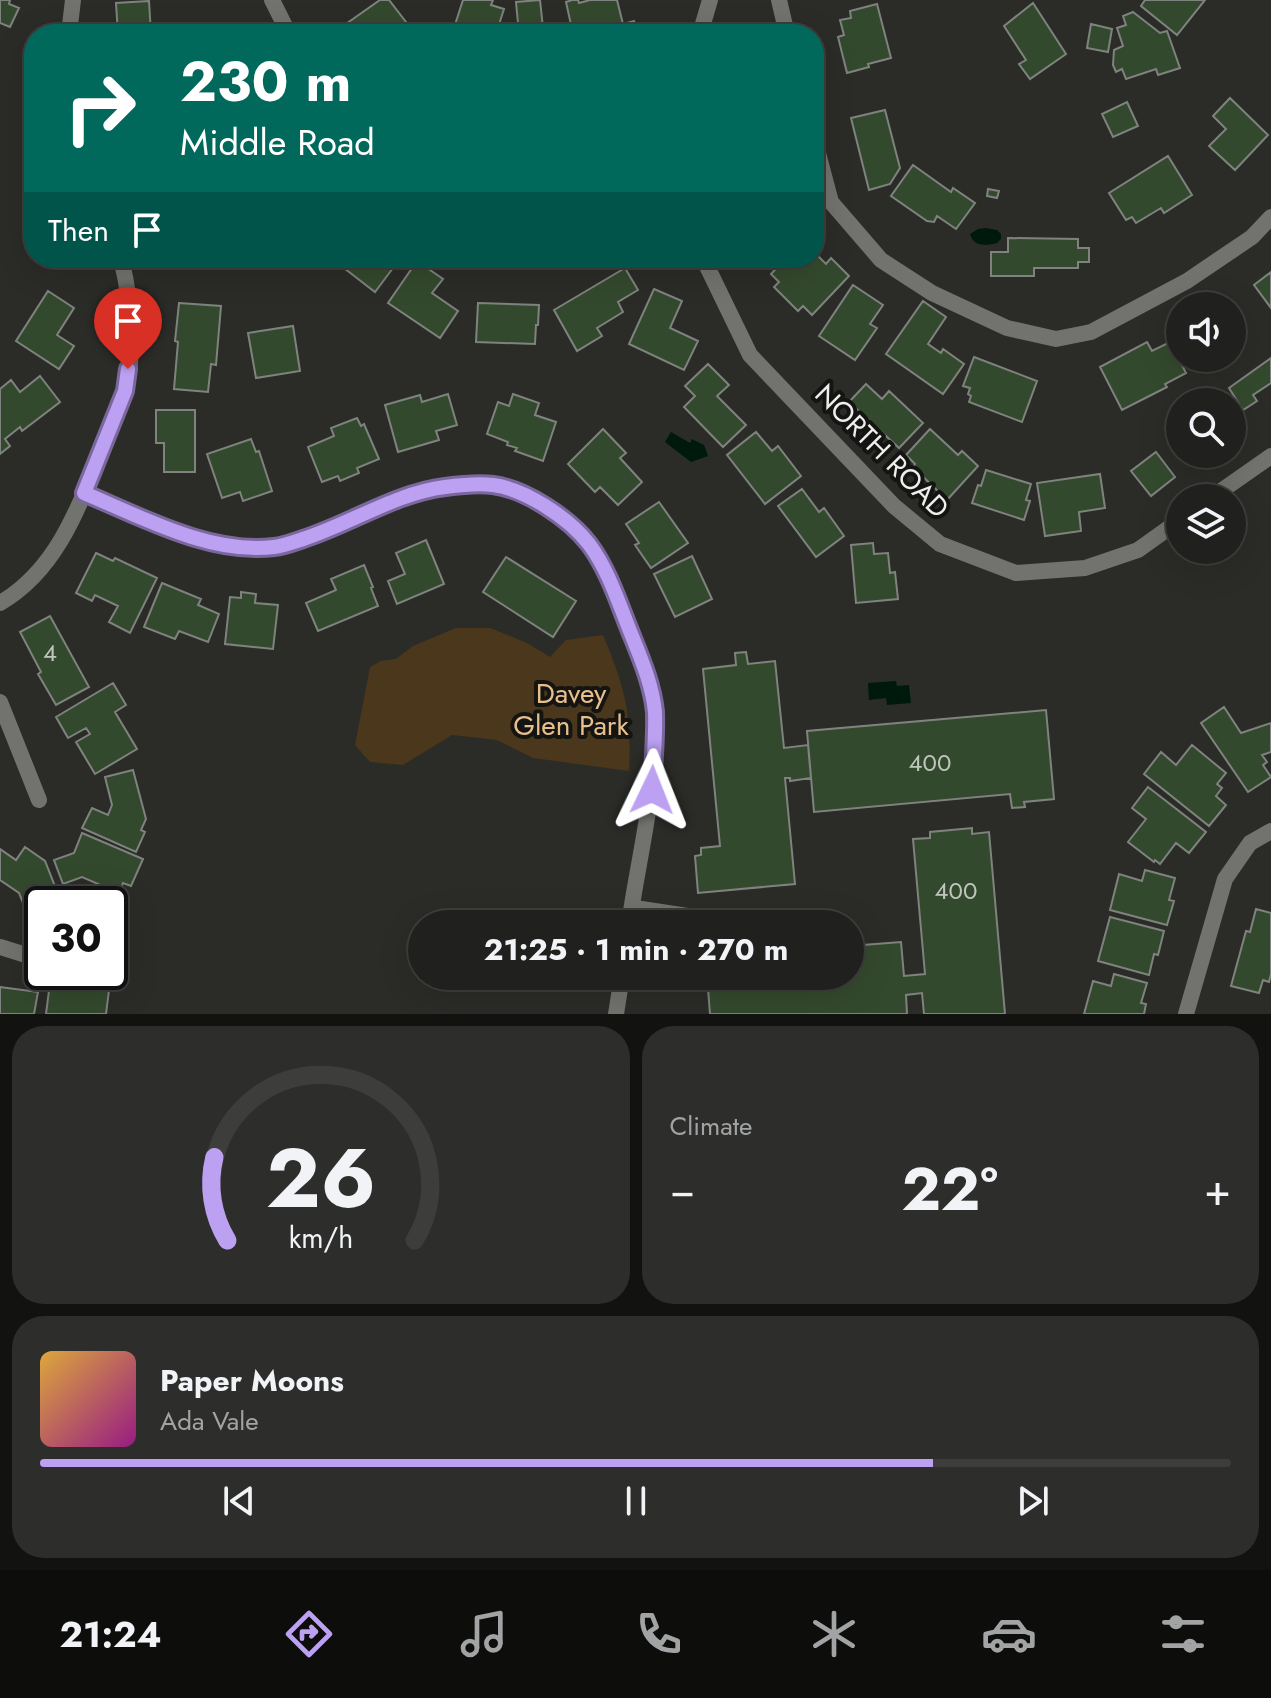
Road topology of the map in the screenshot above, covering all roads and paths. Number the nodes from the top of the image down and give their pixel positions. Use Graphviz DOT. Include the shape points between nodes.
graph roads {
  1 [pos="73,0"];
  2 [pos="272,0"];
  3 [pos="710,0"];
  4 [pos="779,0"];
  5 [pos="70,24"];
  6 [pos="284,24"];
  7 [pos="703,24"];
  8 [pos="785,24"];
  9 [pos="824,176"];
  10 [pos="1271,217"];
  11 [pos="123,268"];
  12 [pos="708,268"];
  13 [pos="1271,456"];
  14 [pos="1231,484"];
  15 [pos="84,493"];
  16 [pos="1166,530"];
  17 [pos="0,603"];
  18 [pos="0,702"];
  19 [pos="39,800"];
  20 [pos="1271,831"];
  21 [pos="632,905"];
  22 [pos="631,910"];
  23 [pos="665,910"];
  24 [pos="0,947"];
  25 [pos="24,954"];
  26 [pos="620,990"];
  27 [pos="1190,1013"];
  28 [pos="616,1014"];
  1 -- 5 [label="street"];
  2 -- 6 [label="street"];
  3 -- 7 [label="street"];
  4 -- 8 [label="street"];
  9 -- 10 [label="street" via="831,202 881,260 932,293 1007,328 1056,339 1091,332 1187,281 1252,237"];
  11 -- 15 [label="street" via="131,347 125,391"];
  12 -- 16 [label="street, NORTH ROAD" via="750,355 894,506 940,544 1016,573 1085,568 1138,550"];
  13 -- 14 [label="street"];
  15 -- 17 [label="street" via="48,561"];
  15 -- 21 [label="street" via="181,534 247,548 276,547 321,533 442,487 494,485 565,519 589,544 610,582 652,692 652,790"];
  18 -- 19 [label="street"];
  20 -- 27 [label="street" via="1250,843 1225,879"];
  21 -- 22 [label="street"];
  21 -- 23 [label="lane"];
  24 -- 25 [label="street"];
  26 -- 28 [label="street"];
}
